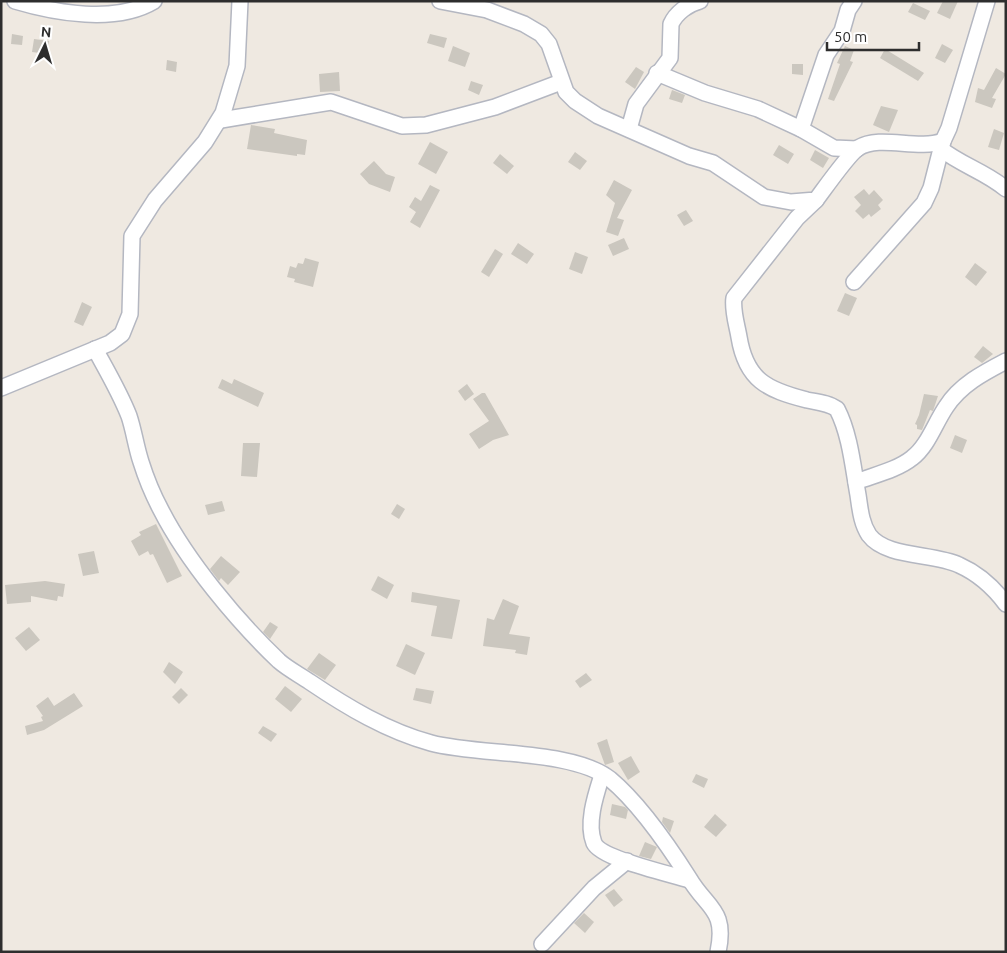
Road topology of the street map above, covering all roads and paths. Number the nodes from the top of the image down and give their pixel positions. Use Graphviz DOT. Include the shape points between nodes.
graph roads {
  1 [pos="15,1"];
  2 [pos="154,1"];
  3 [pos="240,1"];
  4 [pos="440,1"];
  5 [pos="700,1"];
  6 [pos="854,1"];
  7 [pos="986,1"];
  8 [pos="657,73"];
  9 [pos="561,82"];
  10 [pos="220,120"];
  11 [pos="630,129"];
  12 [pos="801,129"];
  13 [pos="942,145"];
  14 [pos="857,148"];
  15 [pos="1006,189"];
  16 [pos="816,200"];
  17 [pos="854,282"];
  18 [pos="95,349"];
  19 [pos="1006,361"];
  20 [pos="1,388"];
  21 [pos="856,482"];
  22 [pos="1006,604"];
  23 [pos="602,775"];
  24 [pos="627,861"];
  25 [pos="689,880"];
  26 [pos="542,944"];
  27 [pos="718,952"];
  1 -- 2 [label="street" via="90,16 115,14 144,7"];
  3 -- 10 [label="street" via="236,66"];
  4 -- 9 [label="street" via="487,10 541,34 548,44"];
  5 -- 8 [label="street" via="673,19 670,58"];
  6 -- 12 [label="street" via="842,30 826,55"];
  7 -- 13 [label="street"];
  8 -- 11 [label="street" via="636,104"];
  8 -- 12 [label="street" via="704,93 758,109"];
  9 -- 10 [label="street" via="495,107 426,124 402,126 331,102"];
  9 -- 11 [label="street" via="575,101 598,116"];
  10 -- 18 [label="street" via="138,224 130,249 130,314 122,334 110,344"];
  11 -- 16 [label="street" via="689,156 713,163 764,197 792,202"];
  12 -- 14 [label="street" via="834,148"];
  13 -- 14 [label="street" via="876,143"];
  13 -- 15 [label="street" via="951,157"];
  13 -- 17 [label="street" via="924,203"];
  14 -- 16 [label="street"];
  16 -- 21 [label="street" via="797,218 738,291 733,304 743,358 754,375 779,392 836,409 849,443"];
  18 -- 20 [label="street"];
  18 -- 23 [label="street" via="129,418 141,461 160,509 188,556 280,662 349,708 432,743 565,761"];
  19 -- 21 [label="street" via="962,388 946,406 923,446 912,458"];
  21 -- 22 [label="street" via="862,521 870,536 882,546 959,565 980,577"];
  23 -- 24 [label="street" via="595,796 591,828 594,842 598,849"];
  23 -- 25 [label="street" via="609,778 640,811 669,847"];
  24 -- 25 [label="street"];
  24 -- 26 [label="street" via="594,888"];
  25 -- 27 [label="street" via="712,905 718,917 722,935"];
}
